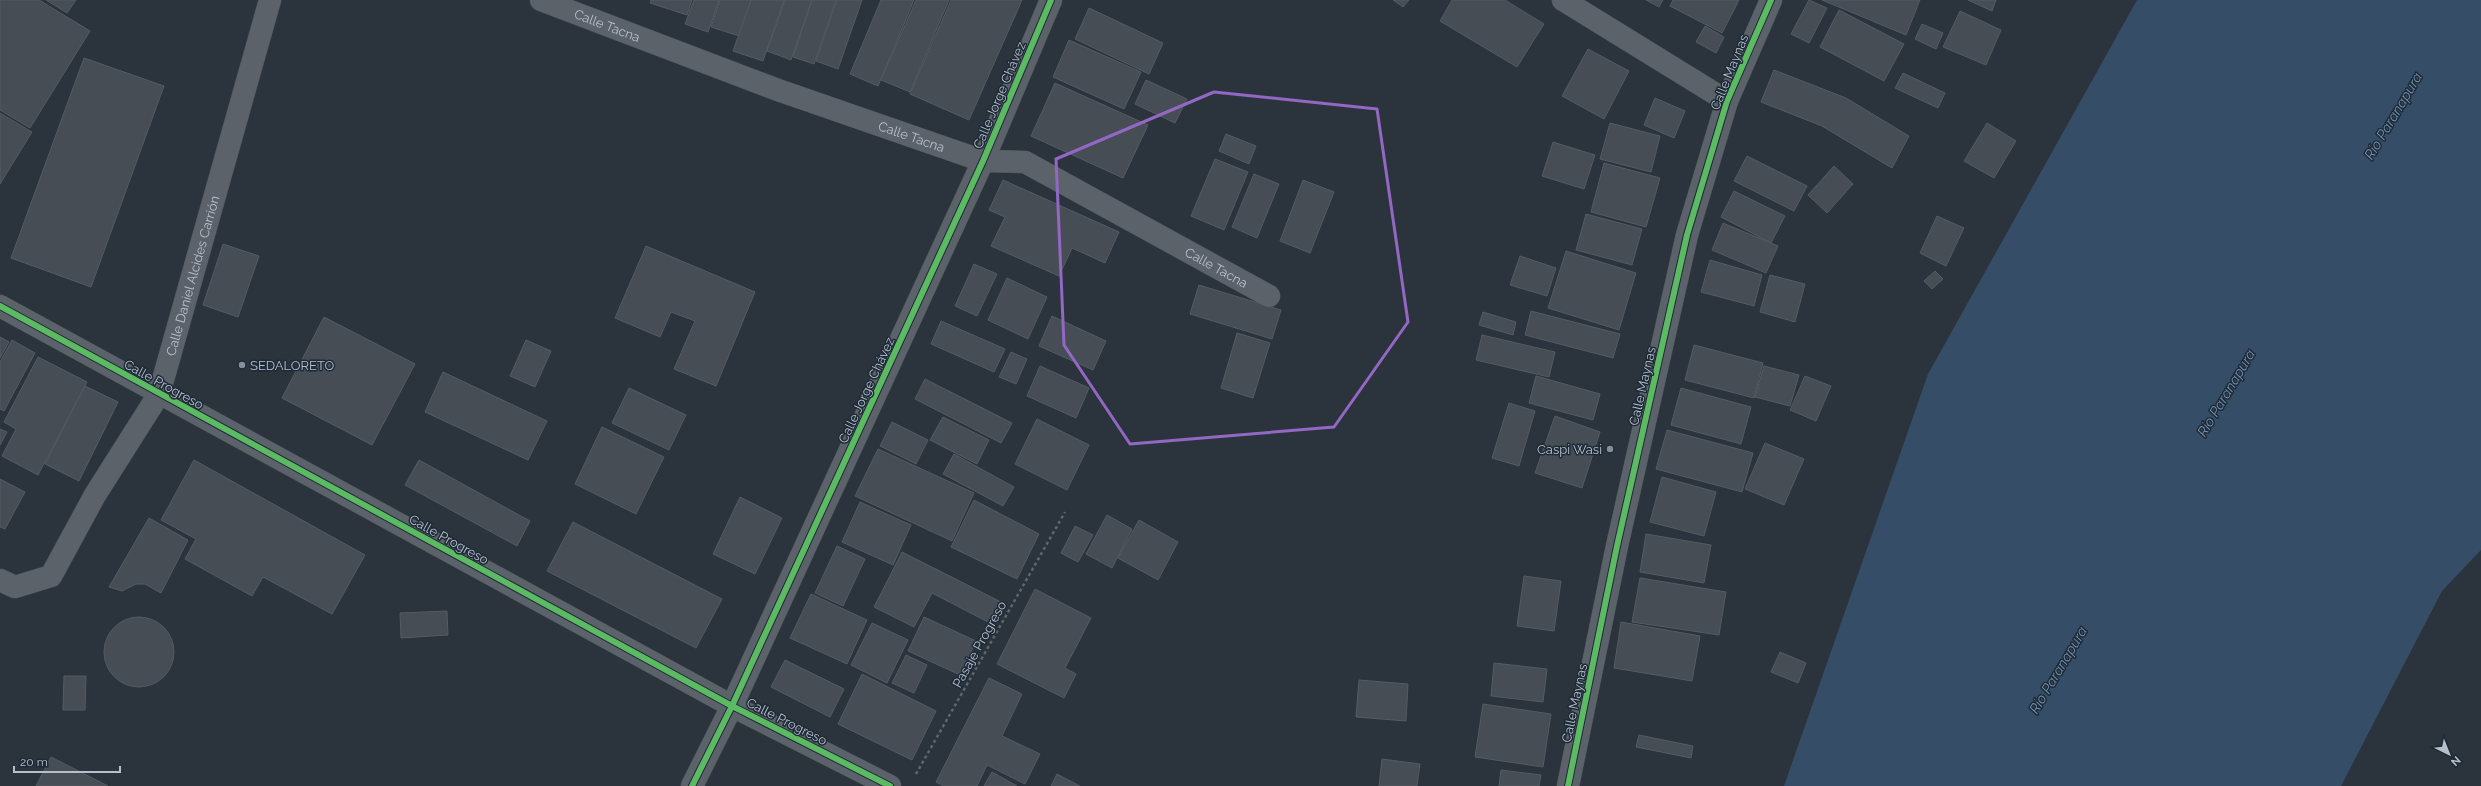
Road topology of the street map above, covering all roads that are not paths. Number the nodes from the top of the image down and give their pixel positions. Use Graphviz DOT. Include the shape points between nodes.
graph roads {
  1 [pos="270,0"];
  2 [pos="541,0"];
  3 [pos="1051,0"];
  4 [pos="1563,0"];
  5 [pos="1771,0"];
  6 [pos="1727,101"];
  7 [pos="983,162"];
  8 [pos="1269,296"];
  9 [pos="0,306"];
  10 [pos="159,394"];
  11 [pos="0,580"];
  12 [pos="732,706"];
  13 [pos="692,786"];
  14 [pos="890,786"];
  15 [pos="1568,786"];
  1 -- 10 [label="street, Calle Daniel Alcides Carrión"];
  2 -- 7 [label="street, Calle Tacna" via="778,90"];
  3 -- 7 [label="street, Calle Jorge Chávez"];
  4 -- 6 [label="street"];
  5 -- 6 [label="street, Calle Maynas"];
  6 -- 15 [label="street, Calle Maynas" via="1687,235 1617,546"];
  7 -- 8 [label="street, Calle Tacna" via="1025,162"];
  7 -- 12 [label="street, Calle Jorge Chávez"];
  9 -- 10 [label="street, Calle Progreso"];
  10 -- 11 [label="street, Calle Daniel Alcides Carrión" via="95,495 51,576 15,587"];
  10 -- 12 [label="street, Calle Progreso"];
  12 -- 13 [label="street, Calle Jorge Chávez"];
  12 -- 14 [label="street, Calle Progreso"];
}
